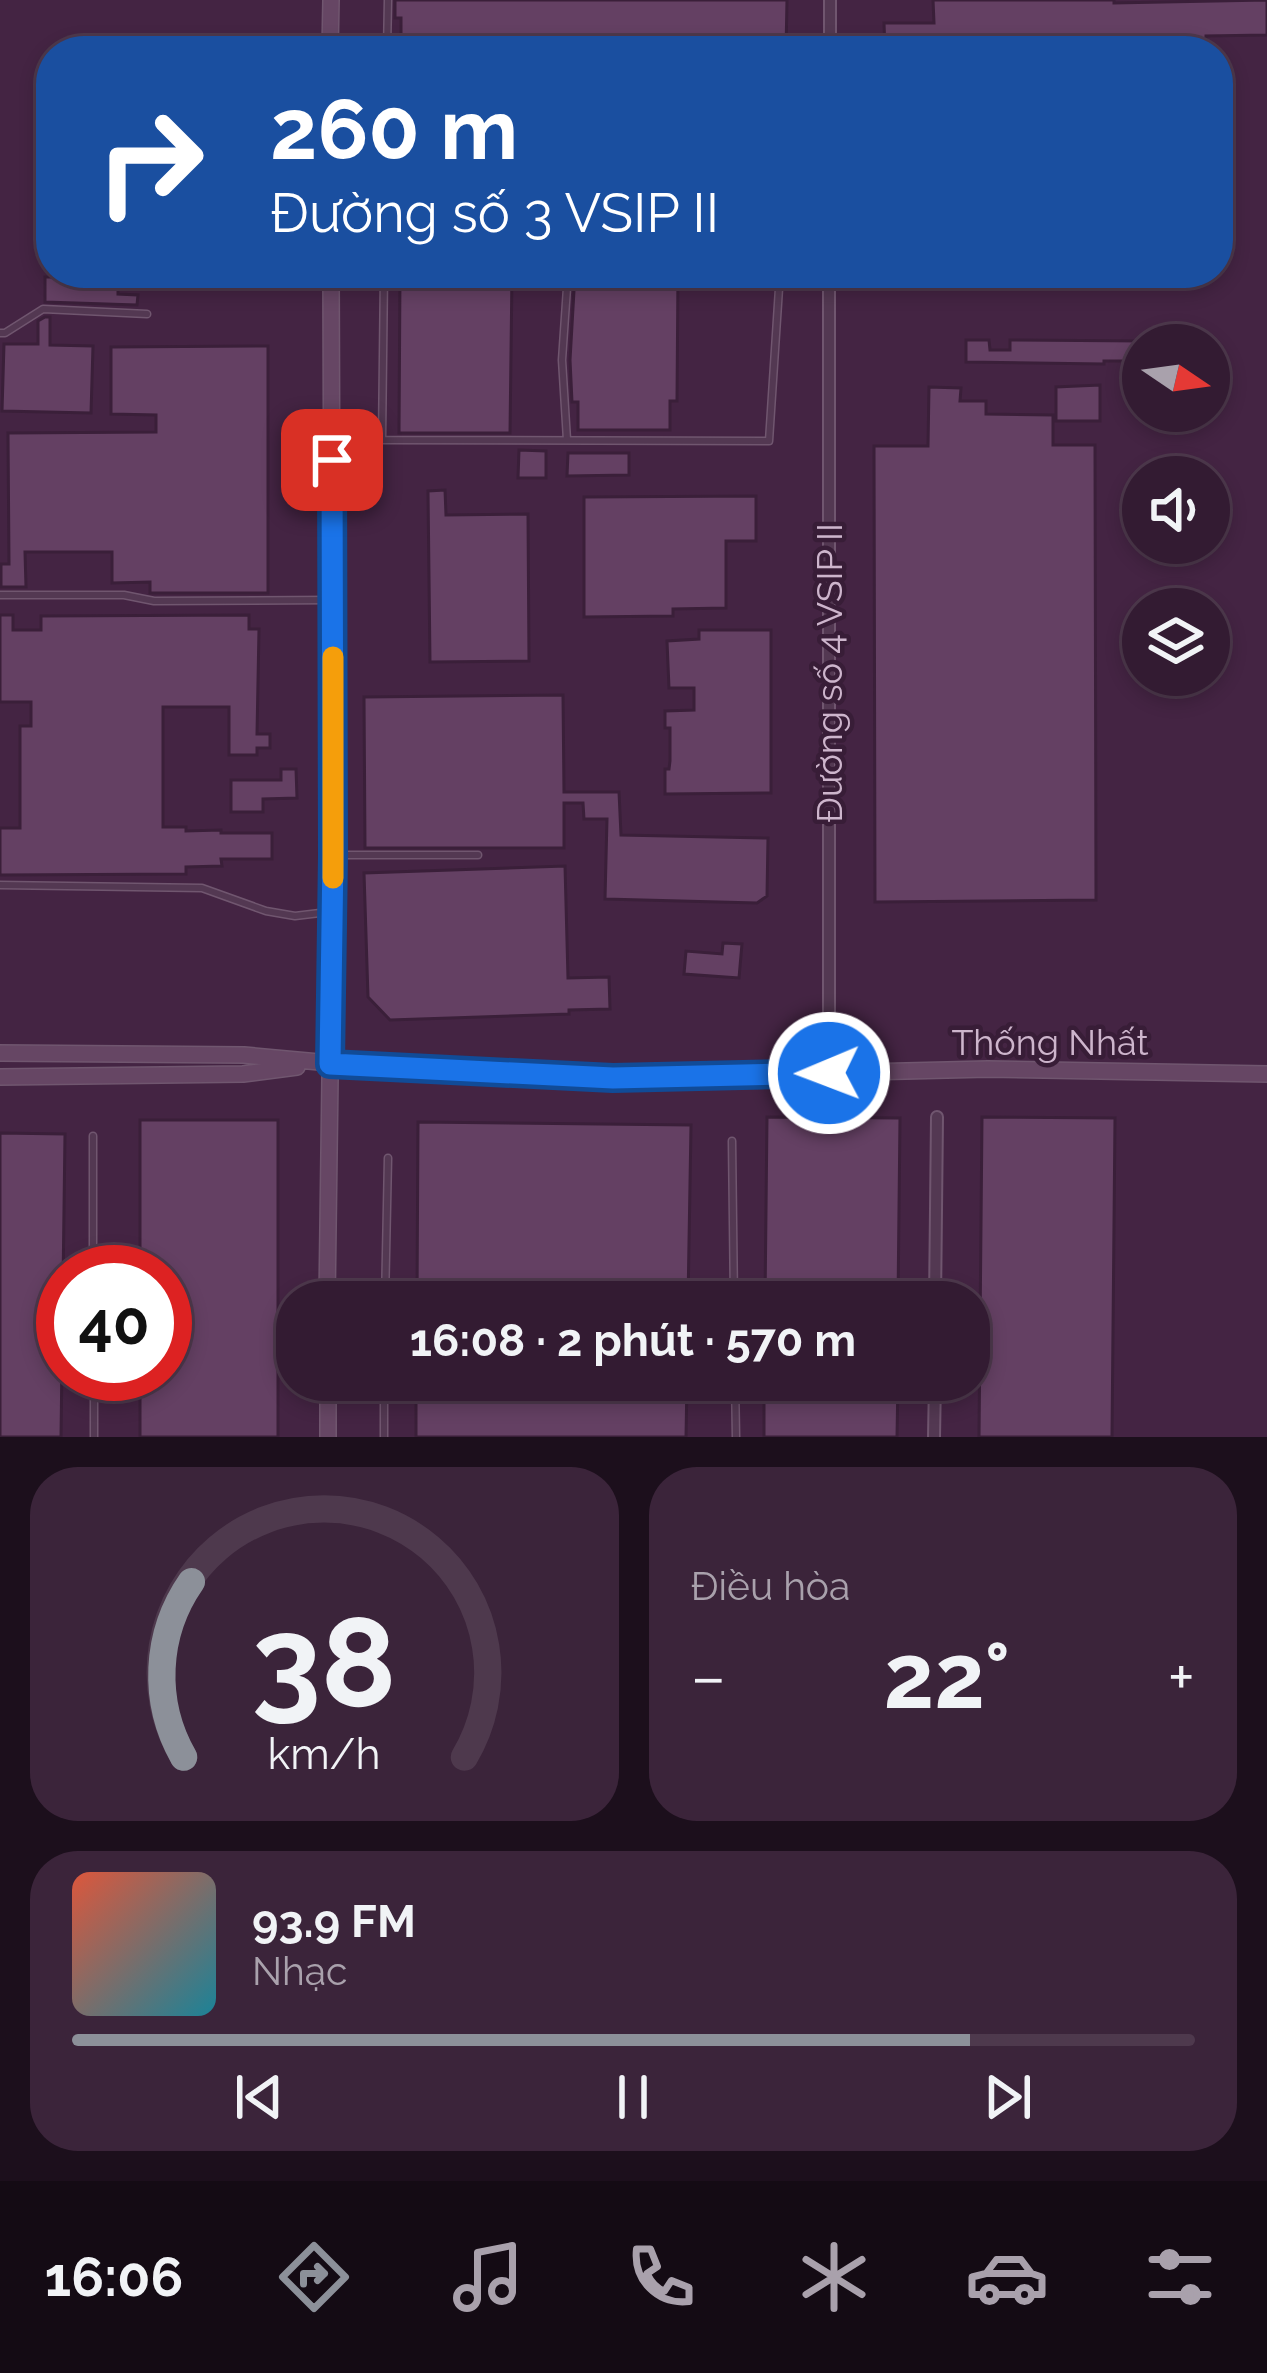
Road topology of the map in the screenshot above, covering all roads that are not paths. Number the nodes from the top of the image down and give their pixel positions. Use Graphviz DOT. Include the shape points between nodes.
graph roads {
  1 [pos="331,0"];
  2 [pos="388,0"];
  3 [pos="830,0"];
  4 [pos="330,36"];
  5 [pos="387,36"];
  6 [pos="830,36"];
  7 [pos="331,288"];
  8 [pos="384,288"];
  9 [pos="567,288"];
  10 [pos="779,288"];
  11 [pos="830,288"];
  12 [pos="147,314"];
  13 [pos="0,333"];
  14 [pos="567,440"];
  15 [pos="0,595"];
  16 [pos="332,600"];
  17 [pos="333,855"];
  18 [pos="478,855"];
  19 [pos="0,885"];
  20 [pos="331,912"];
  21 [pos="0,1053"];
  22 [pos="330,1064"];
  23 [pos="829,1073"];
  24 [pos="1267,1074"];
  25 [pos="0,1077"];
  26 [pos="937,1117"];
  27 [pos="93,1136"];
  28 [pos="732,1141"];
  29 [pos="388,1158"];
  30 [pos="93,1245"];
  31 [pos="328,1281"];
  32 [pos="385,1281"];
  33 [pos="734,1281"];
  34 [pos="935,1281"];
  35 [pos="94,1401"];
  36 [pos="328,1401"];
  37 [pos="384,1401"];
  38 [pos="735,1401"];
  39 [pos="935,1401"];
  40 [pos="94,1437"];
  41 [pos="328,1437"];
  42 [pos="384,1437"];
  43 [pos="736,1437"];
  44 [pos="934,1437"];
  1 -- 4 [label="street"];
  2 -- 5 [label="lane"];
  3 -- 6 [label="street"];
  7 -- 16 [label="street"];
  8 -- 14 [label="lane" via="382,440"];
  9 -- 14 [label="lane"];
  10 -- 14 [label="lane" via="769,441"];
  11 -- 23 [label="street, Đường số 4 VSIP II"];
  12 -- 13 [label="lane" via="43,309"];
  15 -- 16 [label="lane"];
  16 -- 17 [label="street"];
  17 -- 18 [label="lane"];
  17 -- 20 [label="street"];
  19 -- 20 [label="lane" via="202,888 266,911"];
  20 -- 22 [label="street"];
  21 -- 22 [label="street, Thống Nhất" via="244,1055"];
  22 -- 23 [label="street, Thống Nhất" via="613,1078"];
  22 -- 25 [label="street, Thống Nhất" via="243,1074"];
  22 -- 31 [label="street"];
  23 -- 24 [label="street, Thống Nhất"];
  26 -- 34 [label="street"];
  27 -- 30 [label="lane"];
  28 -- 33 [label="lane"];
  29 -- 32 [label="lane"];
  35 -- 40 [label="lane"];
  36 -- 41 [label="street"];
  37 -- 42 [label="lane"];
  38 -- 43 [label="lane"];
  39 -- 44 [label="street"];
}
